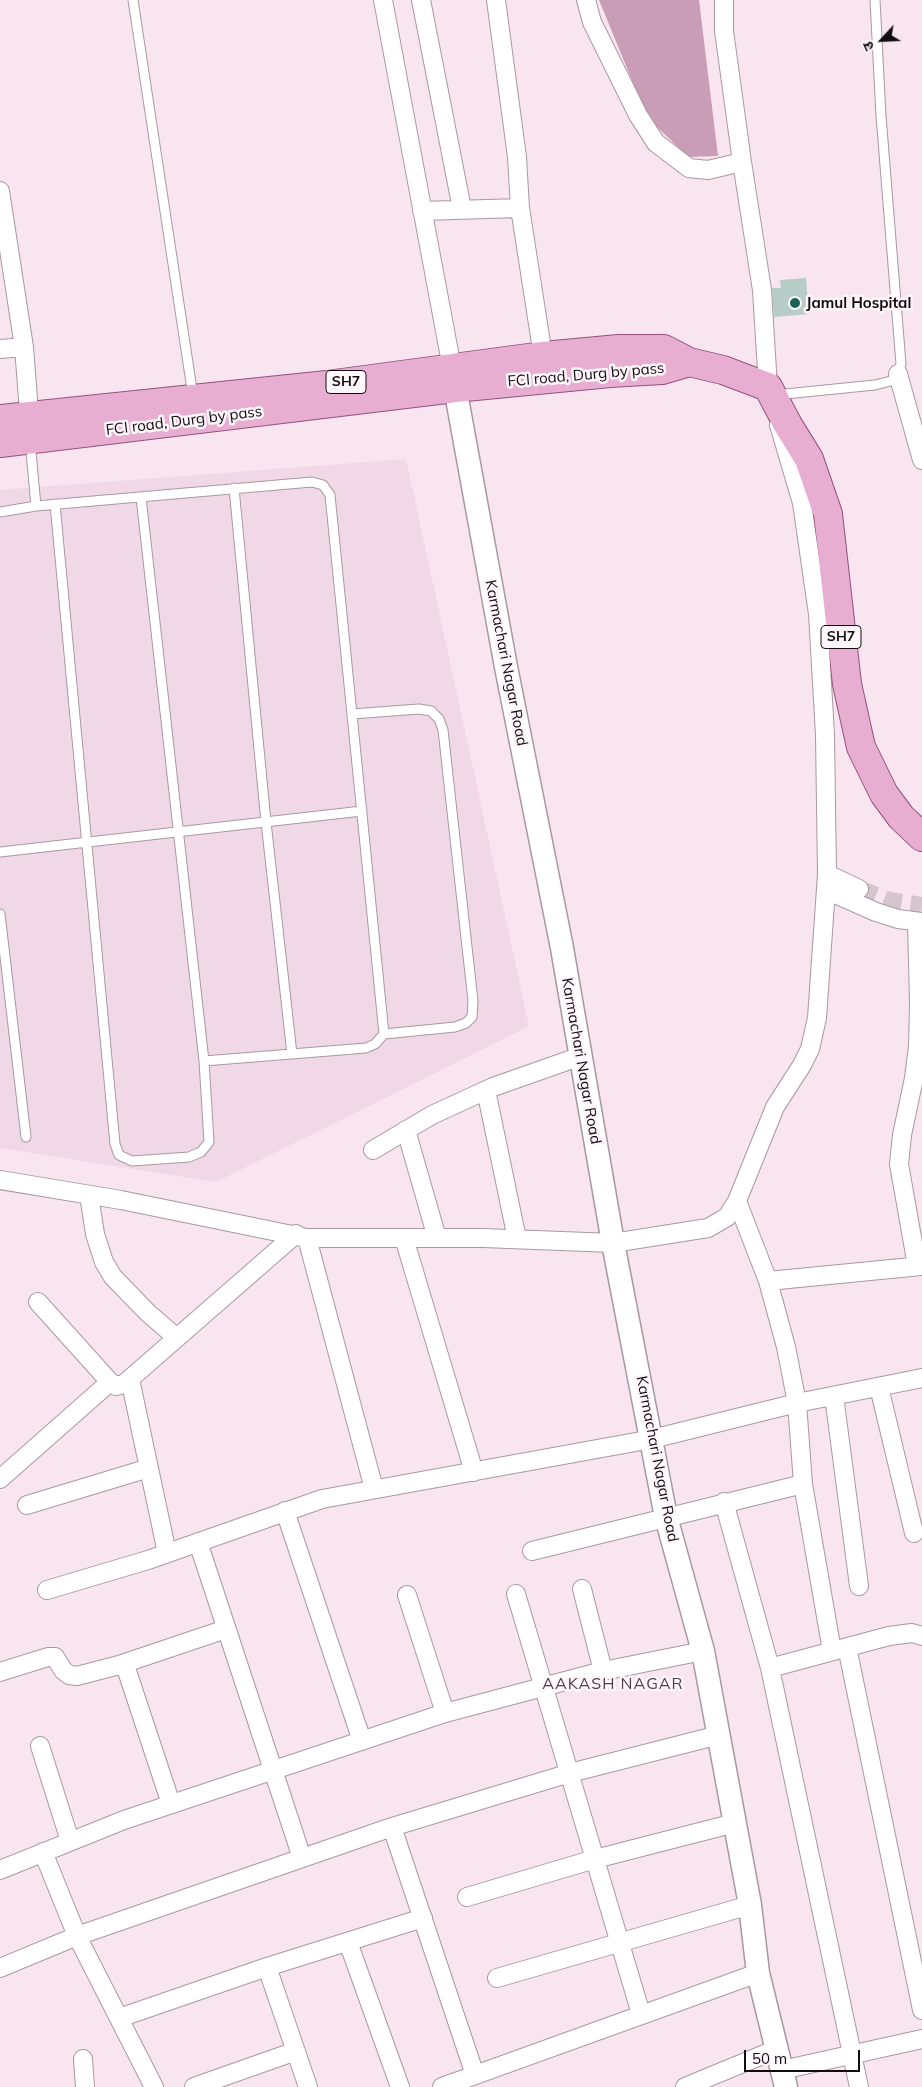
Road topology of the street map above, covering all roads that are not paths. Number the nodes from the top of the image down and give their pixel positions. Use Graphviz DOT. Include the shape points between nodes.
graph roads {
  1 [pos="133,0"];
  2 [pos="383,0"];
  3 [pos="421,0"];
  4 [pos="496,0"];
  5 [pos="586,0"];
  6 [pos="724,0"];
  7 [pos="875,0"];
  8 [pos="742,162"];
  9 [pos="0,191"];
  10 [pos="520,208"];
  11 [pos="462,209"];
  12 [pos="422,211"];
  13 [pos="24,347"];
  14 [pos="0,349"];
  15 [pos="543,356"];
  16 [pos="689,362"];
  17 [pos="898,374"];
  18 [pos="453,378"];
  19 [pos="771,391"];
  20 [pos="195,409"];
  21 [pos="0,419"];
  22 [pos="30,428"];
  23 [pos="0,443"];
  24 [pos="922,460"];
  25 [pos="234,488"];
  26 [pos="140,497"];
  27 [pos="55,504"];
  28 [pos="36,506"];
  29 [pos="0,512"];
  30 [pos="352,714"];
  31 [pos="362,811"];
  32 [pos="266,822"];
  33 [pos="178,832"];
  34 [pos="922,837"];
  35 [pos="86,841"];
  36 [pos="0,852"];
  37 [pos="826,882"];
  38 [pos="859,889"];
  39 [pos="0,914"];
  40 [pos="919,922"];
  41 [pos="384,1034"];
  42 [pos="292,1054"];
  43 [pos="581,1056"];
  44 [pos="204,1061"];
  45 [pos="486,1090"];
  46 [pos="406,1130"];
  47 [pos="26,1137"];
  48 [pos="373,1150"];
  49 [pos="0,1180"];
  50 [pos="89,1195"];
  51 [pos="736,1201"];
  52 [pos="302,1236"];
  53 [pos="404,1238"];
  54 [pos="437,1238"];
  55 [pos="517,1239"];
  56 [pos="613,1243"];
  57 [pos="919,1266"];
  58 [pos="768,1281"];
  59 [pos="38,1302"];
  60 [pos="177,1338"];
  61 [pos="922,1378"];
  62 [pos="130,1379"];
  63 [pos="110,1382"];
  64 [pos="879,1387"];
  65 [pos="834,1396"];
  66 [pos="797,1404"];
  67 [pos="652,1439"];
  68 [pos="149,1468"];
  69 [pos="474,1472"];
  70 [pos="0,1479"];
  71 [pos="803,1484"];
  72 [pos="374,1489"];
  73 [pos="724,1502"];
  74 [pos="27,1505"];
  75 [pos="284,1511"];
  76 [pos="666,1518"];
  77 [pos="914,1533"];
  78 [pos="198,1542"];
  79 [pos="532,1551"];
  80 [pos="167,1552"];
  81 [pos="859,1586"];
  82 [pos="582,1589"];
  83 [pos="47,1590"];
  84 [pos="516,1594"];
  85 [pos="407,1595"];
  86 [pos="226,1629"];
  87 [pos="922,1636"];
  88 [pos="840,1649"];
  89 [pos="704,1651"];
  90 [pos="119,1665"];
  91 [pos="770,1668"];
  92 [pos="603,1671"];
  93 [pos="0,1672"];
  94 [pos="545,1686"];
  95 [pos="446,1712"];
  96 [pos="719,1735"];
  97 [pos="362,1740"];
  98 [pos="40,1746"];
  99 [pos="272,1770"];
  100 [pos="570,1774"];
  101 [pos="171,1804"];
  102 [pos="735,1823"];
  103 [pos="392,1827"];
  104 [pos="70,1841"];
  105 [pos="43,1852"];
  106 [pos="302,1858"];
  107 [pos="595,1859"];
  108 [pos="0,1870"];
  109 [pos="467,1897"];
  110 [pos="750,1905"];
  111 [pos="423,1918"];
  112 [pos="77,1936"];
  113 [pos="348,1942"];
  114 [pos="618,1942"];
  115 [pos="267,1967"];
  116 [pos="0,1968"];
  117 [pos="758,1972"];
  118 [pos="498,1978"];
  119 [pos="922,2010"];
  120 [pos="641,2014"];
  121 [pos="119,2018"];
  122 [pos="922,2039"];
  123 [pos="296,2051"];
  124 [pos="852,2056"];
  125 [pos="83,2059"];
  126 [pos="782,2069"];
  127 [pos="475,2075"];
  128 [pos="85,2087"];
  129 [pos="154,2087"];
  130 [pos="194,2087"];
  131 [pos="308,2087"];
  132 [pos="400,2087"];
  133 [pos="442,2087"];
  134 [pos="685,2087"];
  135 [pos="860,2087"];
  1 -- 20 [label="lane"];
  2 -- 12 [label="street"];
  3 -- 11 [label="street"];
  4 -- 10 [label="street" via="517,156"];
  5 -- 8 [label="street" via="592,22 638,115 656,143 689,168 708,170"];
  6 -- 8 [label="street" via="724,31"];
  7 -- 17 [label="lane" via="901,364"];
  8 -- 19 [label="street" via="762,290"];
  9 -- 13 [label="street"];
  10 -- 11 [label="street"];
  10 -- 15 [label="street"];
  11 -- 12 [label="street"];
  12 -- 18 [label="street"];
  13 -- 14 [label="street"];
  13 -- 22 [label="street"];
  15 -- 16 [label="main road, FCI road, Durg by pass / SH7" via="619,349 664,350"];
  15 -- 18 [label="main road, FCI road, Durg by pass / SH7"];
  16 -- 18 [label="main road, FCI road, Durg by pass / SH7" via="662,370"];
  16 -- 19 [label="main road, SH7" via="724,370"];
  17 -- 19 [label="lane" via="891,381 875,385"];
  17 -- 24 [label="street"];
  18 -- 20 [label="main road, FCI road, Durg by pass / SH7"];
  18 -- 43 [label="street, Karmachari Nagar Road"];
  19 -- 34 [label="main road, SH7" via="809,459 828,514 847,684 861,747 884,794 900,817"];
  19 -- 37 [label="street" via="802,503 818,614 825,735"];
  20 -- 22 [label="main road, FCI road, Durg by pass / SH7"];
  21 -- 22 [label="main road, FCI road, Durg by pass / SH7"];
  22 -- 23 [label="main road, FCI road, Durg by pass / SH7"];
  22 -- 28 [label="lane"];
  25 -- 26 [label="lane"];
  25 -- 30 [label="lane" via="312,482 323,485 330,495"];
  25 -- 32 [label="lane"];
  26 -- 27 [label="lane"];
  26 -- 33 [label="lane"];
  27 -- 28 [label="lane"];
  27 -- 35 [label="lane"];
  28 -- 29 [label="lane"];
  30 -- 31 [label="lane"];
  30 -- 41 [label="lane" via="419,709 431,710 439,719 443,730 473,1001 472,1016 466,1023"];
  31 -- 32 [label="lane"];
  31 -- 41 [label="lane"];
  32 -- 33 [label="lane"];
  32 -- 42 [label="lane"];
  33 -- 35 [label="lane"];
  33 -- 44 [label="lane"];
  35 -- 36 [label="lane"];
  35 -- 44 [label="lane" via="113,1132 119,1155 132,1161 189,1157 200,1152 209,1142"];
  37 -- 38 [label="street"];
  37 -- 40 [label="street" via="876,912"];
  37 -- 51 [label="street" via="817,1018 810,1049 775,1107"];
  39 -- 47 [label="lane"];
  40 -- 57 [label="street" via="918,1046 900,1164"];
  41 -- 42 [label="lane" via="366,1048"];
  42 -- 44 [label="lane"];
  43 -- 45 [label="street"];
  43 -- 56 [label="street, Karmachari Nagar Road"];
  45 -- 46 [label="street"];
  45 -- 55 [label="street"];
  46 -- 48 [label="street"];
  46 -- 54 [label="street"];
  49 -- 50 [label="street"];
  50 -- 52 [label="street"];
  50 -- 60 [label="street" via="95,1234 113,1278"];
  51 -- 56 [label="street" via="727,1217 708,1228"];
  51 -- 58 [label="street"];
  52 -- 53 [label="street"];
  52 -- 60 [label="street"];
  52 -- 72 [label="street"];
  53 -- 54 [label="street"];
  53 -- 69 [label="street"];
  54 -- 55 [label="street"];
  55 -- 56 [label="street"];
  56 -- 67 [label="street, Karmachari Nagar Road"];
  57 -- 58 [label="street"];
  58 -- 66 [label="street"];
  59 -- 63 [label="street"];
  60 -- 62 [label="street"];
  61 -- 64 [label="street"];
  62 -- 63 [label="street" via="116,1386"];
  62 -- 68 [label="street"];
  63 -- 70 [label="street"];
  64 -- 65 [label="street"];
  64 -- 77 [label="street"];
  65 -- 66 [label="street"];
  65 -- 81 [label="street"];
  66 -- 67 [label="street"];
  66 -- 71 [label="street"];
  67 -- 69 [label="street"];
  67 -- 76 [label="street, Karmachari Nagar Road"];
  68 -- 74 [label="street"];
  68 -- 80 [label="street"];
  69 -- 72 [label="street"];
  71 -- 73 [label="street"];
  71 -- 88 [label="street"];
  72 -- 75 [label="street" via="322,1499"];
  73 -- 76 [label="street"];
  73 -- 91 [label="street"];
  75 -- 78 [label="street"];
  75 -- 97 [label="street"];
  76 -- 79 [label="street"];
  76 -- 89 [label="street, Karmachari Nagar Road"];
  78 -- 80 [label="street"];
  78 -- 86 [label="street"];
  80 -- 83 [label="street"];
  82 -- 92 [label="street"];
  84 -- 94 [label="street"];
  85 -- 95 [label="street"];
  86 -- 90 [label="street"];
  86 -- 99 [label="street"];
  87 -- 88 [label="street" via="912,1632"];
  88 -- 91 [label="street"];
  88 -- 119 [label="street"];
  89 -- 92 [label="street"];
  89 -- 96 [label="street, Karmachari Nagar Road"];
  90 -- 93 [label="street" via="77,1676 63,1670 55,1657 48,1657"];
  90 -- 101 [label="street" via="129,1674"];
  91 -- 124 [label="street"];
  92 -- 94 [label="street"];
  94 -- 95 [label="street"];
  94 -- 100 [label="street"];
  95 -- 97 [label="street"];
  96 -- 100 [label="street"];
  96 -- 102 [label="street, Karmachari Nagar Road"];
  97 -- 99 [label="street"];
  98 -- 104 [label="street"];
  99 -- 101 [label="street"];
  99 -- 106 [label="street"];
  100 -- 103 [label="street"];
  100 -- 107 [label="street"];
  101 -- 104 [label="street"];
  102 -- 107 [label="street"];
  102 -- 110 [label="street, Karmachari Nagar Road"];
  103 -- 106 [label="street"];
  103 -- 111 [label="street"];
  104 -- 105 [label="street"];
  105 -- 108 [label="street"];
  105 -- 112 [label="street"];
  106 -- 112 [label="street"];
  107 -- 109 [label="street"];
  107 -- 114 [label="street"];
  110 -- 114 [label="street"];
  110 -- 117 [label="street, Karmachari Nagar Road"];
  111 -- 113 [label="street"];
  111 -- 127 [label="street"];
  112 -- 116 [label="street"];
  112 -- 121 [label="street"];
  113 -- 115 [label="street"];
  113 -- 132 [label="street"];
  114 -- 118 [label="street"];
  114 -- 120 [label="street"];
  115 -- 121 [label="street"];
  115 -- 123 [label="street"];
  117 -- 120 [label="street"];
  117 -- 126 [label="street, Karmachari Nagar Road"];
  120 -- 127 [label="street"];
  121 -- 129 [label="street"];
  122 -- 124 [label="street"];
  123 -- 130 [label="street"];
  123 -- 131 [label="street"];
  124 -- 126 [label="street"];
  124 -- 135 [label="street"];
  125 -- 128 [label="street"];
  126 -- 134 [label="street"];
  127 -- 133 [label="street"];
}
